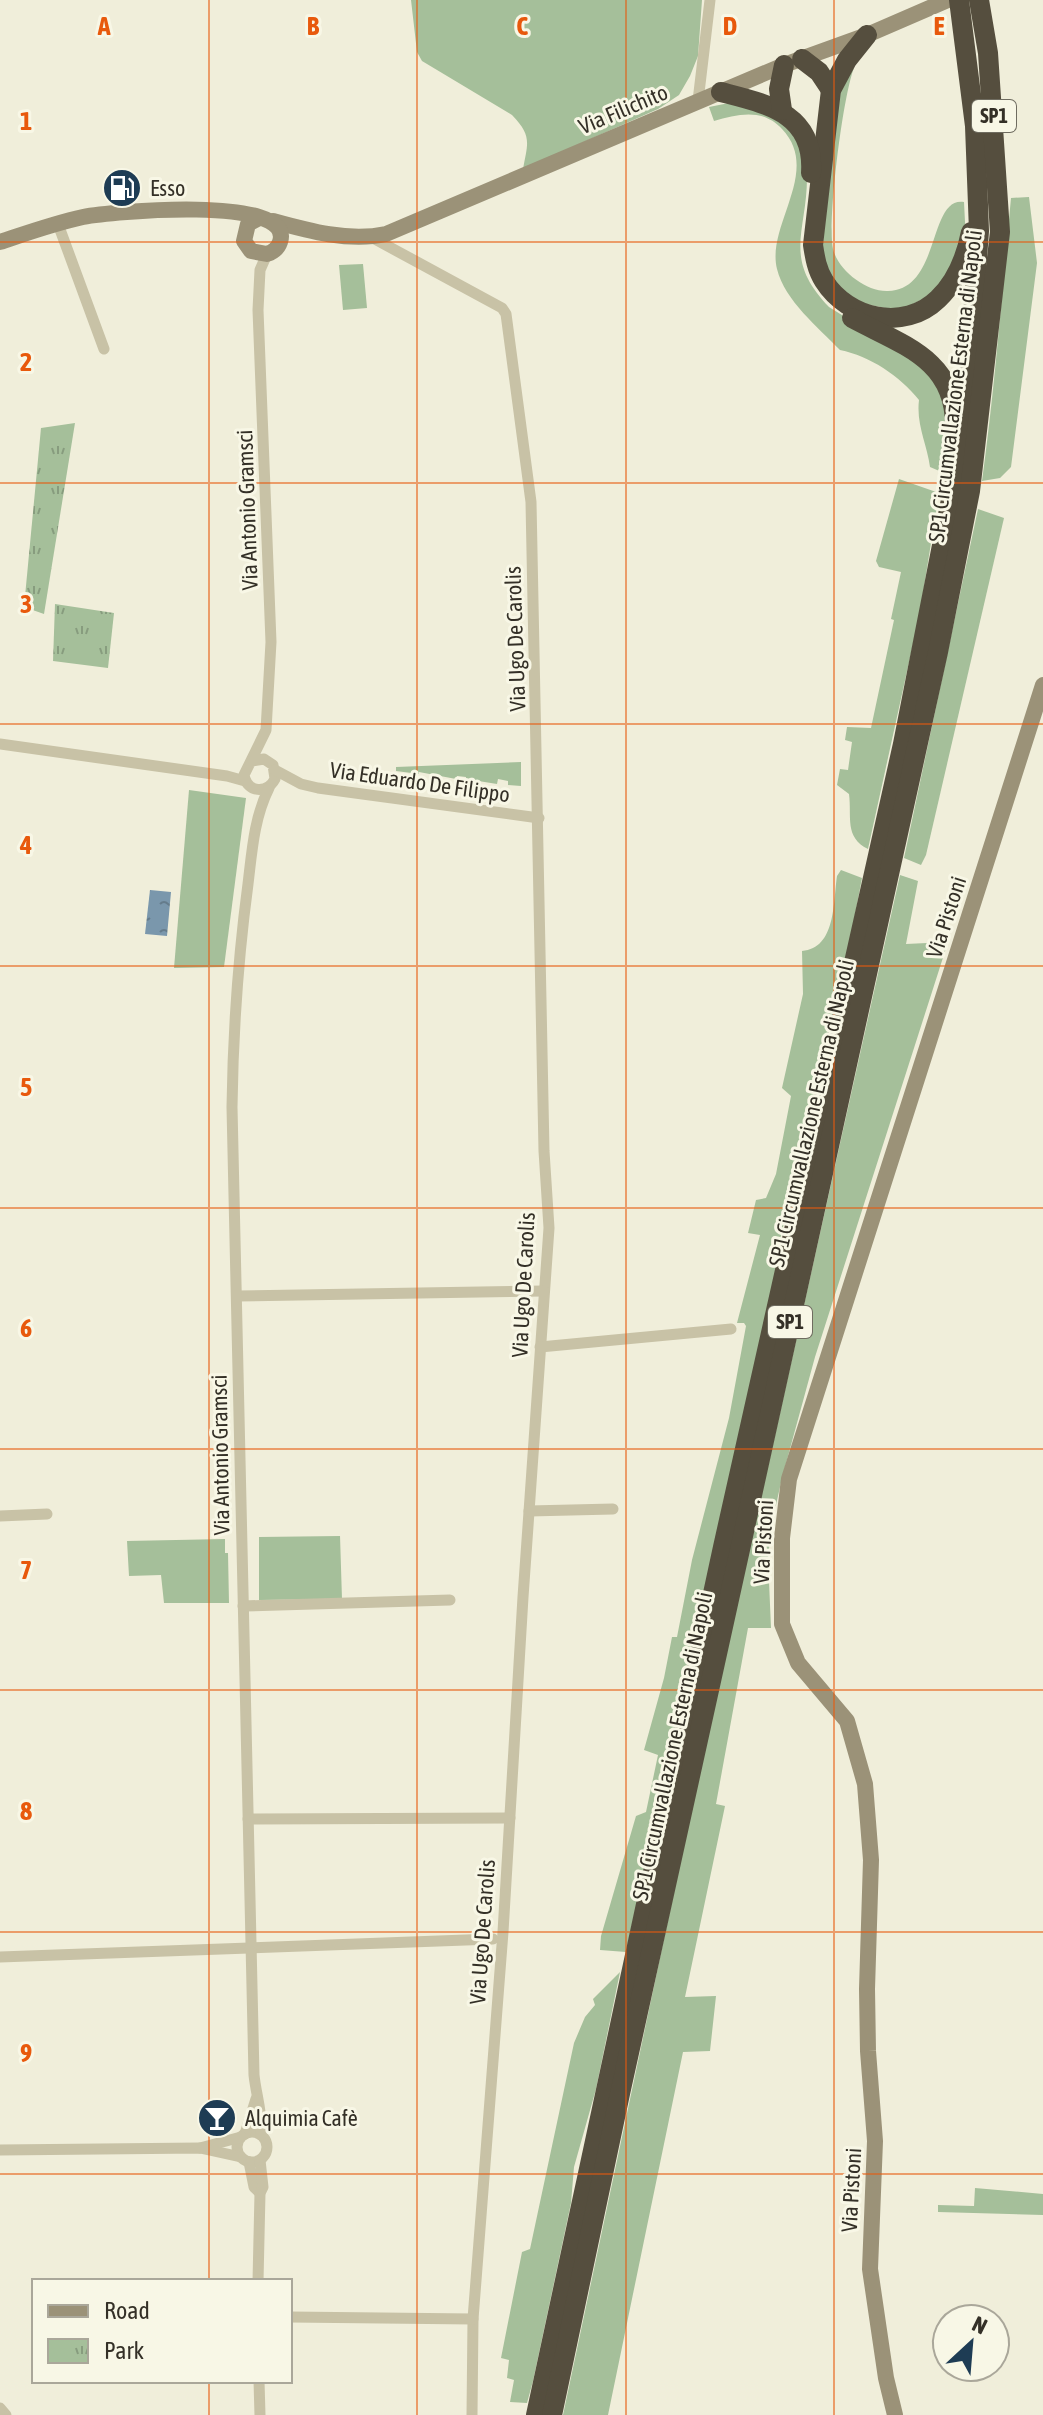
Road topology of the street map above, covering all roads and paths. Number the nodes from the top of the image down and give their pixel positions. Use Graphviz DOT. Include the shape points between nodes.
graph roads {
  1 [pos="710,0"];
  2 [pos="948,0"];
  3 [pos="959,0"];
  4 [pos="979,0"];
  5 [pos="867,35"];
  6 [pos="793,62"];
  7 [pos="831,90"];
  8 [pos="721,92"];
  9 [pos="698,101"];
  10 [pos="782,110"];
  11 [pos="216,212"];
  12 [pos="266,220"];
  13 [pos="58,224"];
  14 [pos="984,228"];
  15 [pos="312,231"];
  16 [pos="371,237"];
  17 [pos="246,240"];
  18 [pos="0,242"];
  19 [pos="273,249"];
  20 [pos="258,288"];
  21 [pos="104,349"];
  22 [pos="958,464"];
  23 [pos="1043,685"];
  24 [pos="266,730"];
  25 [pos="0,744"];
  26 [pos="274,768"];
  27 [pos="248,775"];
  28 [pos="296,781"];
  29 [pos="271,786"];
  30 [pos="257,812"];
  31 [pos="539,818"];
  32 [pos="544,1291"];
  33 [pos="237,1296"];
  34 [pos="731,1329"];
  35 [pos="540,1347"];
  36 [pos="613,1509"];
  37 [pos="529,1511"];
  38 [pos="47,1514"];
  39 [pos="0,1516"];
  40 [pos="450,1600"];
  41 [pos="243,1606"];
  42 [pos="510,1818"];
  43 [pos="248,1819"];
  44 [pos="493,1939"];
  45 [pos="251,1949"];
  46 [pos="0,1957"];
  47 [pos="256,2098"];
  48 [pos="243,2135"];
  49 [pos="261,2135"];
  50 [pos="200,2148"];
  51 [pos="0,2150"];
  52 [pos="250,2160"];
  53 [pos="258,2279"];
  54 [pos="292,2317"];
  55 [pos="473,2319"];
  56 [pos="259,2383"];
  57 [pos="0,2408"];
  58 [pos="545,2410"];
  59 [pos="6,2415"];
  60 [pos="260,2415"];
  61 [pos="472,2415"];
  62 [pos="895,2415"];
  1 -- 9 [label="street"];
  2 -- 5 [label="street, Via Filichito"];
  3 -- 14 [label="highway, SP1 Circumvallazione Esterna di Napoli / SP1"];
  4 -- 14 [label="highway, SP1 Circumvallazione Esterna di Napoli / SP1" via="990,68"];
  5 -- 6 [label="street, Via Filichito"];
  5 -- 7 [label="highway"];
  6 -- 7 [label="highway" via="819,72"];
  6 -- 8 [label="street, Via Filichito"];
  6 -- 10 [label="highway" via="779,89"];
  7 -- 14 [label="highway" via="813,245 820,272 835,295 865,314 912,315 937,300 953,281"];
  8 -- 9 [label="street, Via Filichito"];
  8 -- 10 [label="highway"];
  9 -- 16 [label="street, Via Filichito"];
  10 -- 22 [label="highway" via="805,137 812,158 804,241 816,284 847,315 942,374 955,406"];
  11 -- 12 [label="street, Via Filichito"];
  11 -- 13 [label="street, Via Filichito" via="126,210"];
  11 -- 17 [label="street" via="237,224"];
  12 -- 15 [label="street, Via Filichito"];
  12 -- 17 [label="street" via="248,224"];
  12 -- 19 [label="street" via="280,232"];
  13 -- 18 [label="street, Via Filichito"];
  13 -- 21 [label="street"];
  14 -- 22 [label="highway, SP1 Circumvallazione Esterna di Napoli / SP1"];
  14 -- 58 [label="highway, SP1 Circumvallazione Esterna di Napoli / SP1" via="970,491 938,652 621,2089"];
  15 -- 16 [label="street, Via Filichito"];
  15 -- 19 [label="street, Via Filichito"];
  16 -- 31 [label="street, Via Ugo De Carolis" via="506,314 531,502"];
  17 -- 19 [label="street" via="257,254"];
  17 -- 20 [label="street, Via Antonio Gramsci"];
  19 -- 20 [label="street, Via Antonio Gramsci" via="260,270"];
  20 -- 24 [label="street, Via Antonio Gramsci" via="271,615"];
  22 -- 58 [label="highway, SP1 Circumvallazione Esterna di Napoli / SP1" via="899,759 723,1547"];
  23 -- 62 [label="street, Via Pistoni" via="789,1479 782,1538 782,1624 798,1663 847,1721 865,1784 871,1860 868,2051 875,2141 870,2269"];
  24 -- 26 [label="street, Via Antonio Gramsci"];
  24 -- 27 [label="street, Via Antonio Gramsci"];
  25 -- 27 [label="street"];
  26 -- 27 [label="street, Via Eduardo De Filippo" via="264,759"];
  26 -- 28 [label="street, Via Eduardo De Filippo"];
  26 -- 29 [label="street, Via Antonio Gramsci"];
  27 -- 29 [label="street, Via Eduardo De Filippo" via="261,790"];
  27 -- 30 [label="street, Via Antonio Gramsci"];
  28 -- 29 [label="street, Via Eduardo De Filippo"];
  28 -- 31 [label="street, Via Eduardo De Filippo"];
  29 -- 30 [label="street, Via Antonio Gramsci"];
  30 -- 33 [label="street, Via Antonio Gramsci" via="233,1025"];
  31 -- 32 [label="street, Via Ugo De Carolis" via="549,1228"];
  32 -- 33 [label="street"];
  32 -- 35 [label="street, Via Ugo De Carolis"];
  33 -- 41 [label="street, Via Antonio Gramsci"];
  34 -- 35 [label="street"];
  35 -- 37 [label="street, Via Ugo De Carolis"];
  36 -- 37 [label="street"];
  37 -- 42 [label="street, Via Ugo De Carolis"];
  38 -- 39 [label="street"];
  40 -- 41 [label="street"];
  41 -- 43 [label="street, Via Antonio Gramsci"];
  42 -- 43 [label="street"];
  42 -- 55 [label="street, Via Ugo De Carolis"];
  43 -- 45 [label="street, Via Antonio Gramsci"];
  44 -- 45 [label="street"];
  45 -- 46 [label="street"];
  45 -- 47 [label="street, Via Antonio Gramsci"];
  47 -- 48 [label="street, Via Antonio Gramsci"];
  47 -- 49 [label="street, Via Antonio Gramsci"];
  48 -- 49 [label="street"];
  48 -- 50 [label="street"];
  48 -- 52 [label="street" via="237,2149"];
  49 -- 52 [label="street" via="267,2147"];
  50 -- 51 [label="street"];
  50 -- 52 [label="street"];
  52 -- 53 [label="street" via="254,2187 260,2193"];
  54 -- 55 [label="street"];
  55 -- 61 [label="street, Via Ugo De Carolis"];
  56 -- 60 [label="street"];
  57 -- 59 [label="street"];
}
